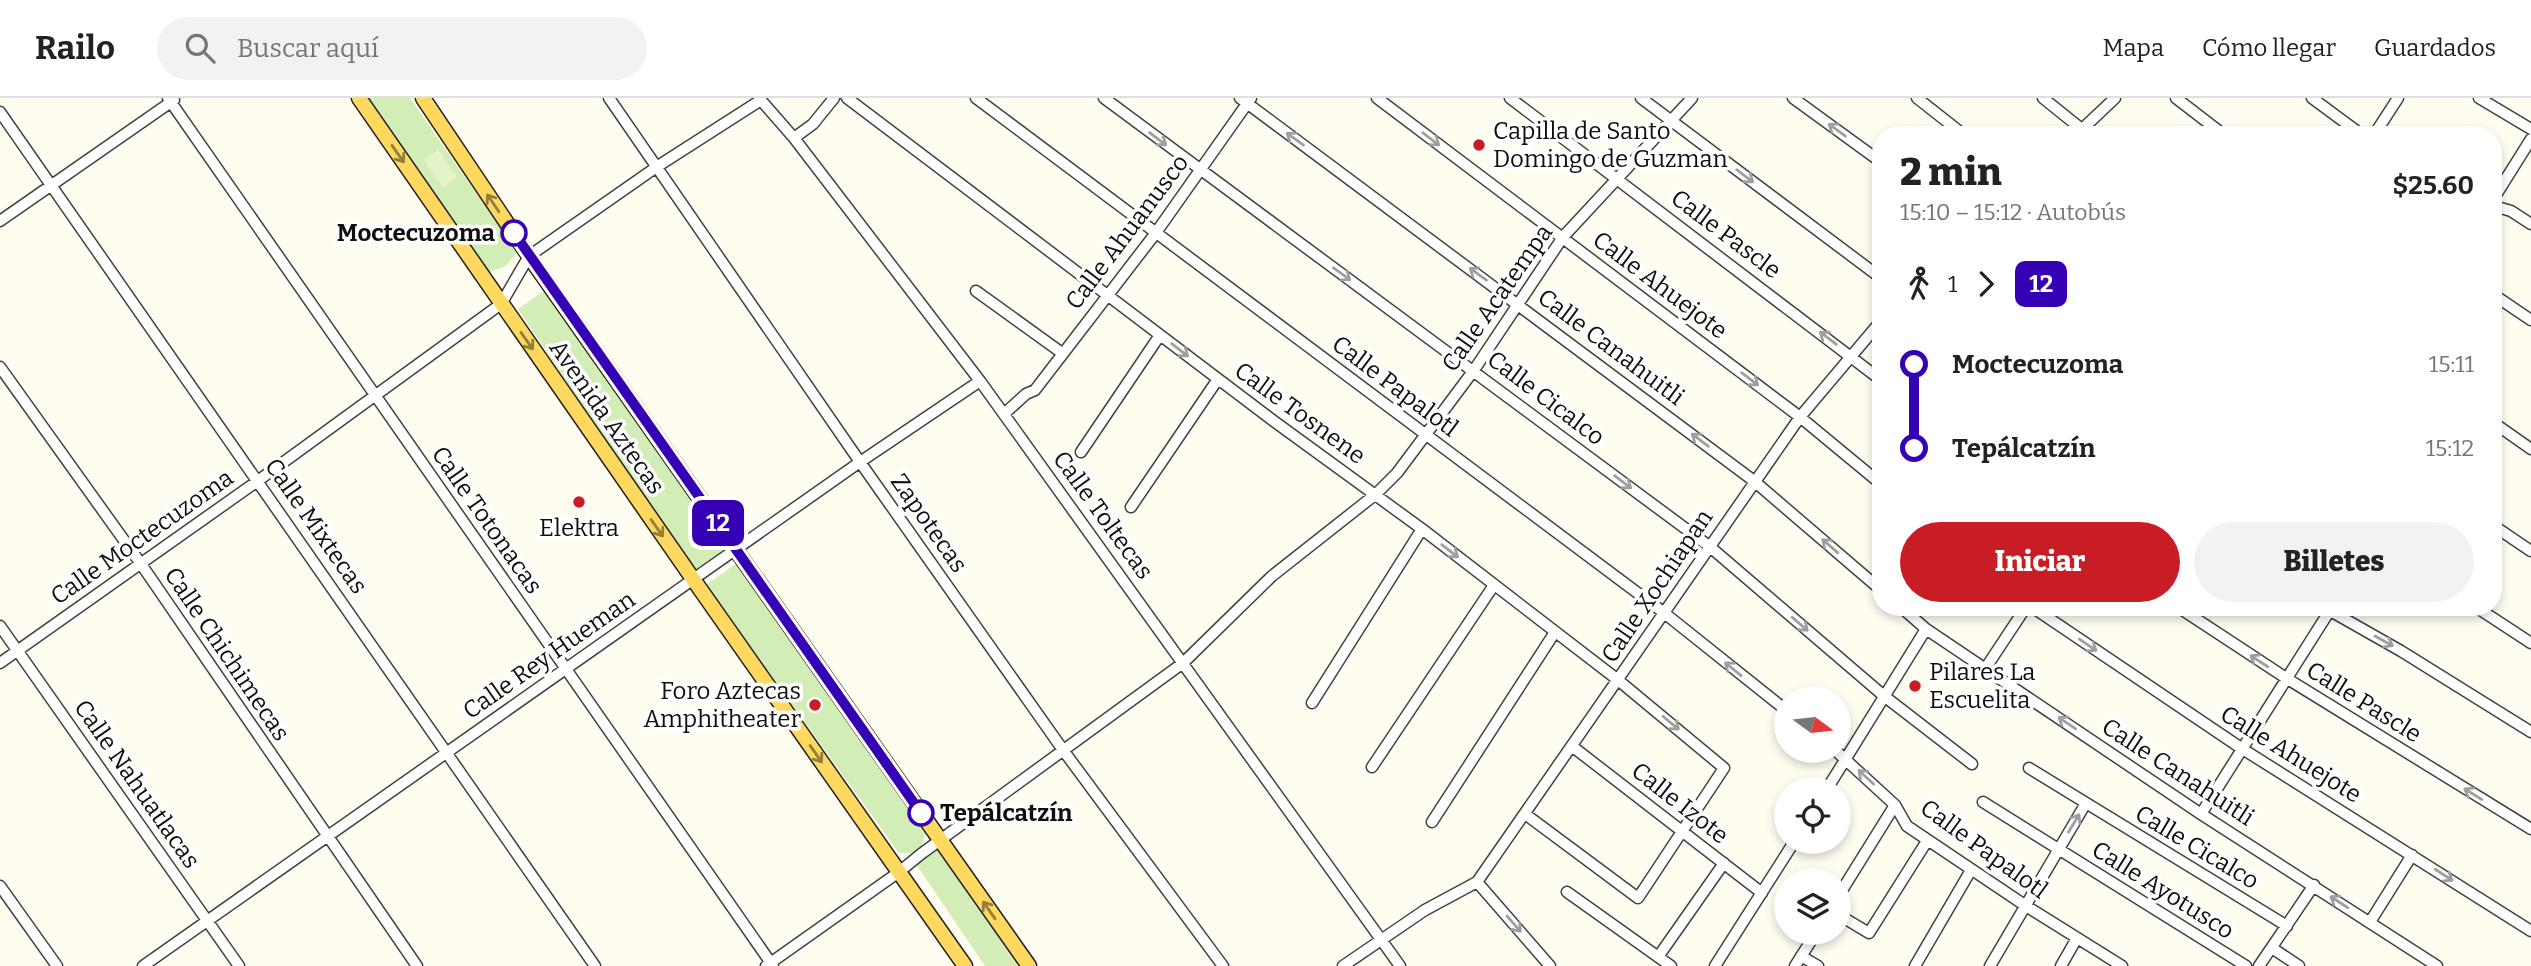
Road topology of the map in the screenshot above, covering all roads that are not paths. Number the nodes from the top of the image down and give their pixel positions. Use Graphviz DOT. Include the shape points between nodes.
graph roads {
  1 [pos="359,98"];
  2 [pos="423,98"];
  3 [pos="609,98"];
  4 [pos="834,98"];
  5 [pos="847,98"];
  6 [pos="976,98"];
  7 [pos="1104,98"];
  8 [pos="1377,98"];
  9 [pos="1510,98"];
  10 [pos="1641,98"];
  11 [pos="1692,98"];
  12 [pos="1793,98"];
  13 [pos="1917,98"];
  14 [pos="2043,98"];
  15 [pos="2115,98"];
  16 [pos="2176,98"];
  17 [pos="2312,98"];
  18 [pos="2398,98"];
  19 [pos="2480,98"];
  20 [pos="172,99"];
  21 [pos="760,99"];
  22 [pos="1246,100"];
  23 [pos="0,112"];
  24 [pos="1671,120"];
  25 [pos="1953,126"];
  26 [pos="2074,126"];
  27 [pos="2089,126"];
  28 [pos="2212,126"];
  29 [pos="2349,126"];
  30 [pos="2380,126"];
  31 [pos="2531,129"];
  32 [pos="794,138"];
  33 [pos="2531,139"];
  34 [pos="1872,155"];
  35 [pos="658,166"];
  36 [pos="1201,171"];
  37 [pos="1617,178"];
  38 [pos="52,185"];
  39 [pos="2502,185"];
  40 [pos="2502,208"];
  41 [pos="0,221"];
  42 [pos="2531,224"];
  43 [pos="1155,234"];
  44 [pos="1563,237"];
  45 [pos="529,256"];
  46 [pos="1872,271"];
  47 [pos="976,291"];
  48 [pos="1107,294"];
  49 [pos="2502,300"];
  50 [pos="1518,303"];
  51 [pos="501,304"];
  52 [pos="2531,320"];
  53 [pos="1872,331"];
  54 [pos="1160,335"];
  55 [pos="1062,353"];
  56 [pos="1850,355"];
  57 [pos="0,367"];
  58 [pos="1474,370"];
  59 [pos="1872,373"];
  60 [pos="1218,379"];
  61 [pos="980,381"];
  62 [pos="375,396"];
  63 [pos="1004,414"];
  64 [pos="1800,417"];
  65 [pos="2502,429"];
  66 [pos="1426,435"];
  67 [pos="2531,449"];
  68 [pos="1081,452"];
  69 [pos="860,462"];
  70 [pos="1872,477"];
  71 [pos="259,481"];
  72 [pos="1754,481"];
  73 [pos="1376,494"];
  74 [pos="1131,508"];
  75 [pos="1422,529"];
  76 [pos="2502,531"];
  77 [pos="1709,546"];
  78 [pos="736,550"];
  79 [pos="2531,551"];
  80 [pos="141,565"];
  81 [pos="693,579"];
  82 [pos="1872,582"];
  83 [pos="1494,585"];
  84 [pos="1662,612"];
  85 [pos="1911,616"];
  86 [pos="2020,616"];
  87 [pos="2045,616"];
  88 [pos="2192,616"];
  89 [pos="2324,616"];
  90 [pos="2343,616"];
  91 [pos="2490,616"];
  92 [pos="0,626"];
  93 [pos="1926,629"];
  94 [pos="1555,632"];
  95 [pos="2531,643"];
  96 [pos="17,651"];
  97 [pos="0,663"];
  98 [pos="1183,663"];
  99 [pos="1985,668"];
  100 [pos="565,669"];
  101 [pos="2286,678"];
  102 [pos="1619,680"];
  103 [pos="1884,696"];
  104 [pos="1774,701"];
  105 [pos="1312,704"];
  106 [pos="2531,732"];
  107 [pos="1852,739"];
  108 [pos="1573,747"];
  109 [pos="2241,748"];
  110 [pos="1063,750"];
  111 [pos="447,752"];
  112 [pos="1851,763"];
  113 [pos="1972,764"];
  114 [pos="1372,767"];
  115 [pos="2029,768"];
  116 [pos="1983,802"];
  117 [pos="2086,803"];
  118 [pos="1895,805"];
  119 [pos="1525,814"];
  120 [pos="2201,814"];
  121 [pos="1432,822"];
  122 [pos="2531,830"];
  123 [pos="1683,831"];
  124 [pos="327,836"];
  125 [pos="940,840"];
  126 [pos="1927,841"];
  127 [pos="2059,849"];
  128 [pos="1786,854"];
  129 [pos="2412,855"];
  130 [pos="1724,863"];
  131 [pos="1971,870"];
  132 [pos="899,872"];
  133 [pos="1851,876"];
  134 [pos="1477,882"];
  135 [pos="2314,885"];
  136 [pos="0,886"];
  137 [pos="1567,892"];
  138 [pos="1762,893"];
  139 [pos="2026,906"];
  140 [pos="208,921"];
  141 [pos="1851,922"];
  142 [pos="2370,922"];
  143 [pos="2287,926"];
  144 [pos="2531,931"];
  145 [pos="2077,939"];
  146 [pos="1381,940"];
  147 [pos="1808,945"];
  148 [pos="2272,948"];
  149 [pos="1658,957"];
  150 [pos="1798,961"];
  151 [pos="770,965"];
  152 [pos="57,966"];
  153 [pos="143,966"];
  154 [pos="239,966"];
  155 [pos="417,966"];
  156 [pos="595,966"];
  157 [pos="965,966"];
  158 [pos="1029,966"];
  159 [pos="1223,966"];
  160 [pos="1343,966"];
  161 [pos="1400,966"];
  162 [pos="1550,966"];
  163 [pos="1671,966"];
  164 [pos="1715,966"];
  165 [pos="1818,966"];
  166 [pos="1915,966"];
  167 [pos="1990,966"];
  168 [pos="2061,966"];
  169 [pos="2122,966"];
  170 [pos="2246,966"];
  171 [pos="2259,966"];
  172 [pos="2300,966"];
  173 [pos="2437,966"];
  1 -- 51 [label="main road, Avenida Aztecas, one-way"];
  45 -- 2 [label="main road, Avenida Aztecas, one-way"];
  3 -- 35 [label="street, Zapotecas"];
  4 -- 32 [label="street" via="813,124"];
  5 -- 48 [label="street, Calle Tosnene"];
  6 -- 43 [label="street, Calle Papalotl"];
  7 -- 36 [label="street, Calle Cicalco, one-way"];
  8 -- 44 [label="street, Calle Ahuejote, one-way"];
  9 -- 37 [label="street, Calle Pascle"];
  10 -- 24 [label="street"];
  11 -- 24 [label="street, Calle Acatempa"];
  34 -- 12 [label="street, one-way"];
  13 -- 25 [label="street"];
  14 -- 26 [label="street"];
  15 -- 27 [label="street"];
  16 -- 28 [label="street"];
  17 -- 29 [label="street"];
  18 -- 30 [label="street"];
  19 -- 31 [label="street"];
  20 -- 38 [label="street"];
  20 -- 62 [label="street, Calle Totonacas"];
  21 -- 32 [label="street, Calle Toltecas"];
  21 -- 35 [label="street"];
  22 -- 36 [label="street, Calle Ahuanusco"];
  50 -- 22 [label="street, Calle Canahuitli, one-way"];
  23 -- 38 [label="street, Calle Mixtecas"];
  24 -- 37 [label="street, Calle Acatempa"];
  24 -- 46 [label="street, one-way"];
  32 -- 61 [label="street, Calle Toltecas"];
  33 -- 39 [label="street"];
  35 -- 45 [label="street"];
  35 -- 69 [label="street, Zapotecas"];
  36 -- 43 [label="street, Calle Ahuanusco"];
  36 -- 58 [label="street, Calle Cicalco, one-way"];
  37 -- 44 [label="street, Calle Acatempa"];
  56 -- 37 [label="street, Calle Pascle, one-way"];
  38 -- 41 [label="street"];
  38 -- 71 [label="street, Calle Mixtecas"];
  40 -- 42 [label="street"];
  43 -- 48 [label="street, Calle Ahuanusco"];
  43 -- 66 [label="street, Calle Papalotl"];
  44 -- 50 [label="street, Calle Acatempa"];
  44 -- 64 [label="street, Calle Ahuejote, one-way"];
  45 -- 51 [label="street, Calle Moctecuzoma"];
  45 -- 78 [label="main road, Avenida Aztecas"];
  47 -- 55 [label="street"];
  48 -- 54 [label="street, Calle Tosnene"];
  48 -- 55 [label="street, Calle Ahuanusco"];
  49 -- 52 [label="street"];
  50 -- 58 [label="street, Calle Acatempa"];
  72 -- 50 [label="street, Calle Canahuitli, one-way"];
  51 -- 62 [label="street, Calle Moctecuzoma"];
  51 -- 81 [label="main road, Avenida Aztecas, one-way"];
  53 -- 56 [label="street, Calle Xochiapan"];
  54 -- 60 [label="street, Calle Tosnene, one-way"];
  54 -- 68 [label="street"];
  55 -- 63 [label="street, Calle Ahuanusco" via="1035,390"];
  56 -- 59 [label="street, Calle Pascle"];
  56 -- 64 [label="street, Calle Xochiapan"];
  57 -- 80 [label="street, Calle Chichimecas"];
  58 -- 66 [label="street, Calle Acatempa"];
  58 -- 77 [label="street, Calle Cicalco, one-way"];
  60 -- 73 [label="street, Calle Tosnene"];
  60 -- 74 [label="street"];
  61 -- 63 [label="street, Calle Toltecas"];
  61 -- 69 [label="street, Calle Rey Hueman"];
  62 -- 71 [label="street, Calle Moctecuzoma"];
  62 -- 100 [label="street, Calle Totonacas"];
  63 -- 98 [label="street, Calle Toltecas"];
  64 -- 70 [label="street, Calle Ahuejote"];
  64 -- 72 [label="street, Calle Xochiapan"];
  65 -- 67 [label="street"];
  66 -- 73 [label="street, Calle Acatempa"];
  66 -- 84 [label="street, Calle Papalotl"];
  69 -- 78 [label="street, Calle Rey Hueman"];
  69 -- 110 [label="street, Zapotecas"];
  71 -- 80 [label="street, Calle Moctecuzoma"];
  71 -- 111 [label="street, Calle Mixtecas"];
  72 -- 77 [label="street, Calle Xochiapan"];
  82 -- 72 [label="street, Calle Canahuitli, one-way"];
  73 -- 75 [label="street, Calle Tosnene"];
  73 -- 98 [label="street, Calle Acatempa" via="1272,576"];
  75 -- 83 [label="street, Calle Tosnene, one-way"];
  75 -- 105 [label="street"];
  76 -- 79 [label="street"];
  77 -- 84 [label="street, Calle Xochiapan"];
  77 -- 103 [label="street, Calle Cicalco, one-way"];
  78 -- 81 [label="street, Calle Rey Hueman"];
  78 -- 125 [label="main road, Avenida Aztecas"];
  80 -- 96 [label="street, Calle Moctecuzoma"];
  80 -- 124 [label="street, Calle Chichimecas"];
  81 -- 100 [label="street, Calle Rey Hueman"];
  81 -- 132 [label="main road, Avenida Aztecas, one-way"];
  83 -- 94 [label="street, Calle Tosnene"];
  83 -- 114 [label="street"];
  84 -- 102 [label="street, Calle Xochiapan"];
  104 -- 84 [label="street, Calle Papalotl, one-way"];
  85 -- 93 [label="street, Calle Canahuitli"];
  86 -- 99 [label="street"];
  87 -- 109 [label="street, Calle Ahuejote, one-way"];
  101 -- 88 [label="street, Calle Pascle, one-way"];
  89 -- 101 [label="street"];
  90 -- 106 [label="street, one-way"];
  91 -- 95 [label="street"];
  92 -- 96 [label="street, Calle Nahuatlacas"];
  93 -- 99 [label="street, Calle Canahuitli"];
  93 -- 103 [label="street"];
  94 -- 102 [label="street, Calle Tosnene"];
  94 -- 121 [label="street"];
  96 -- 97 [label="street, Calle Moctecuzoma"];
  96 -- 140 [label="street, Calle Nahuatlacas"];
  98 -- 110 [label="street, Calle Acatempa"];
  98 -- 146 [label="street, Calle Toltecas"];
  120 -- 99 [label="street, Calle Canahuitli, one-way"];
  100 -- 111 [label="street, Calle Rey Hueman"];
  100 -- 151 [label="street, Calle Totonacas"];
  101 -- 109 [label="street"];
  122 -- 101 [label="street, Calle Pascle, one-way"];
  102 -- 108 [label="street, Calle Xochiapan"];
  102 -- 123 [label="street, Calle Tosnene, one-way" via="1724,768"];
  103 -- 107 [label="street"];
  103 -- 113 [label="street, Calle Cicalco"];
  108 -- 119 [label="street, Calle Xochiapan"];
  108 -- 123 [label="street, Calle Izote"];
  109 -- 120 [label="street"];
  109 -- 129 [label="street, Calle Ahuejote"];
  110 -- 125 [label="street, Calle Acatempa"];
  110 -- 159 [label="street, Zapotecas"];
  111 -- 124 [label="street, Calle Rey Hueman"];
  111 -- 156 [label="street, Calle Mixtecas"];
  118 -- 112 [label="street, Calle Papalotl, one-way"];
  115 -- 117 [label="street, Calle Cicalco"];
  116 -- 127 [label="street, Calle Ayotusco"];
  127 -- 117 [label="street, one-way"];
  117 -- 143 [label="street, Calle Cicalco"];
  118 -- 126 [label="street, Calle Papalotl" via="1907,826"];
  118 -- 133 [label="street"];
  119 -- 123 [label="street" via="1638,898"];
  119 -- 134 [label="street, Calle Xochiapan"];
  120 -- 135 [label="street, Calle Canahuitli"];
  123 -- 130 [label="street, Calle Izote"];
  124 -- 140 [label="street, Calle Rey Hueman"];
  124 -- 155 [label="street, Calle Chichimecas"];
  125 -- 132 [label="street, Calle Acatempa"];
  158 -- 125 [label="main road, Avenida Aztecas, one-way"];
  126 -- 131 [label="street, Calle Papalotl"];
  126 -- 141 [label="street" via="1869,933"];
  127 -- 139 [label="street"];
  127 -- 170 [label="street, Calle Ayotusco"];
  128 -- 138 [label="street"];
  129 -- 142 [label="street"];
  129 -- 144 [label="street, Calle Ahuejote, one-way"];
  130 -- 138 [label="street, Calle Izote"];
  130 -- 149 [label="street"];
  131 -- 139 [label="street, Calle Papalotl"];
  131 -- 166 [label="street"];
  132 -- 151 [label="street, Calle Acatempa"];
  132 -- 157 [label="main road, Avenida Aztecas"];
  134 -- 146 [label="street"];
  134 -- 162 [label="street, one-way"];
  142 -- 135 [label="street, Calle Canahuitli, one-way"];
  135 -- 143 [label="street"];
  136 -- 152 [label="street"];
  137 -- 149 [label="street"];
  138 -- 164 [label="street"];
  139 -- 145 [label="street, Calle Papalotl"];
  139 -- 167 [label="street"];
  140 -- 153 [label="street, Calle Rey Hueman"];
  140 -- 154 [label="street, Calle Nahuatlacas"];
  142 -- 173 [label="street, Calle Canahuitli"];
  143 -- 148 [label="street"];
  145 -- 168 [label="street"];
  145 -- 169 [label="street, Calle Papalotl"];
  146 -- 160 [label="street"];
  146 -- 161 [label="street, Calle Toltecas"];
  147 -- 150 [label="street"];
  148 -- 171 [label="street"];
  148 -- 172 [label="street"];
  149 -- 163 [label="street"];
  150 -- 165 [label="street"];
}
